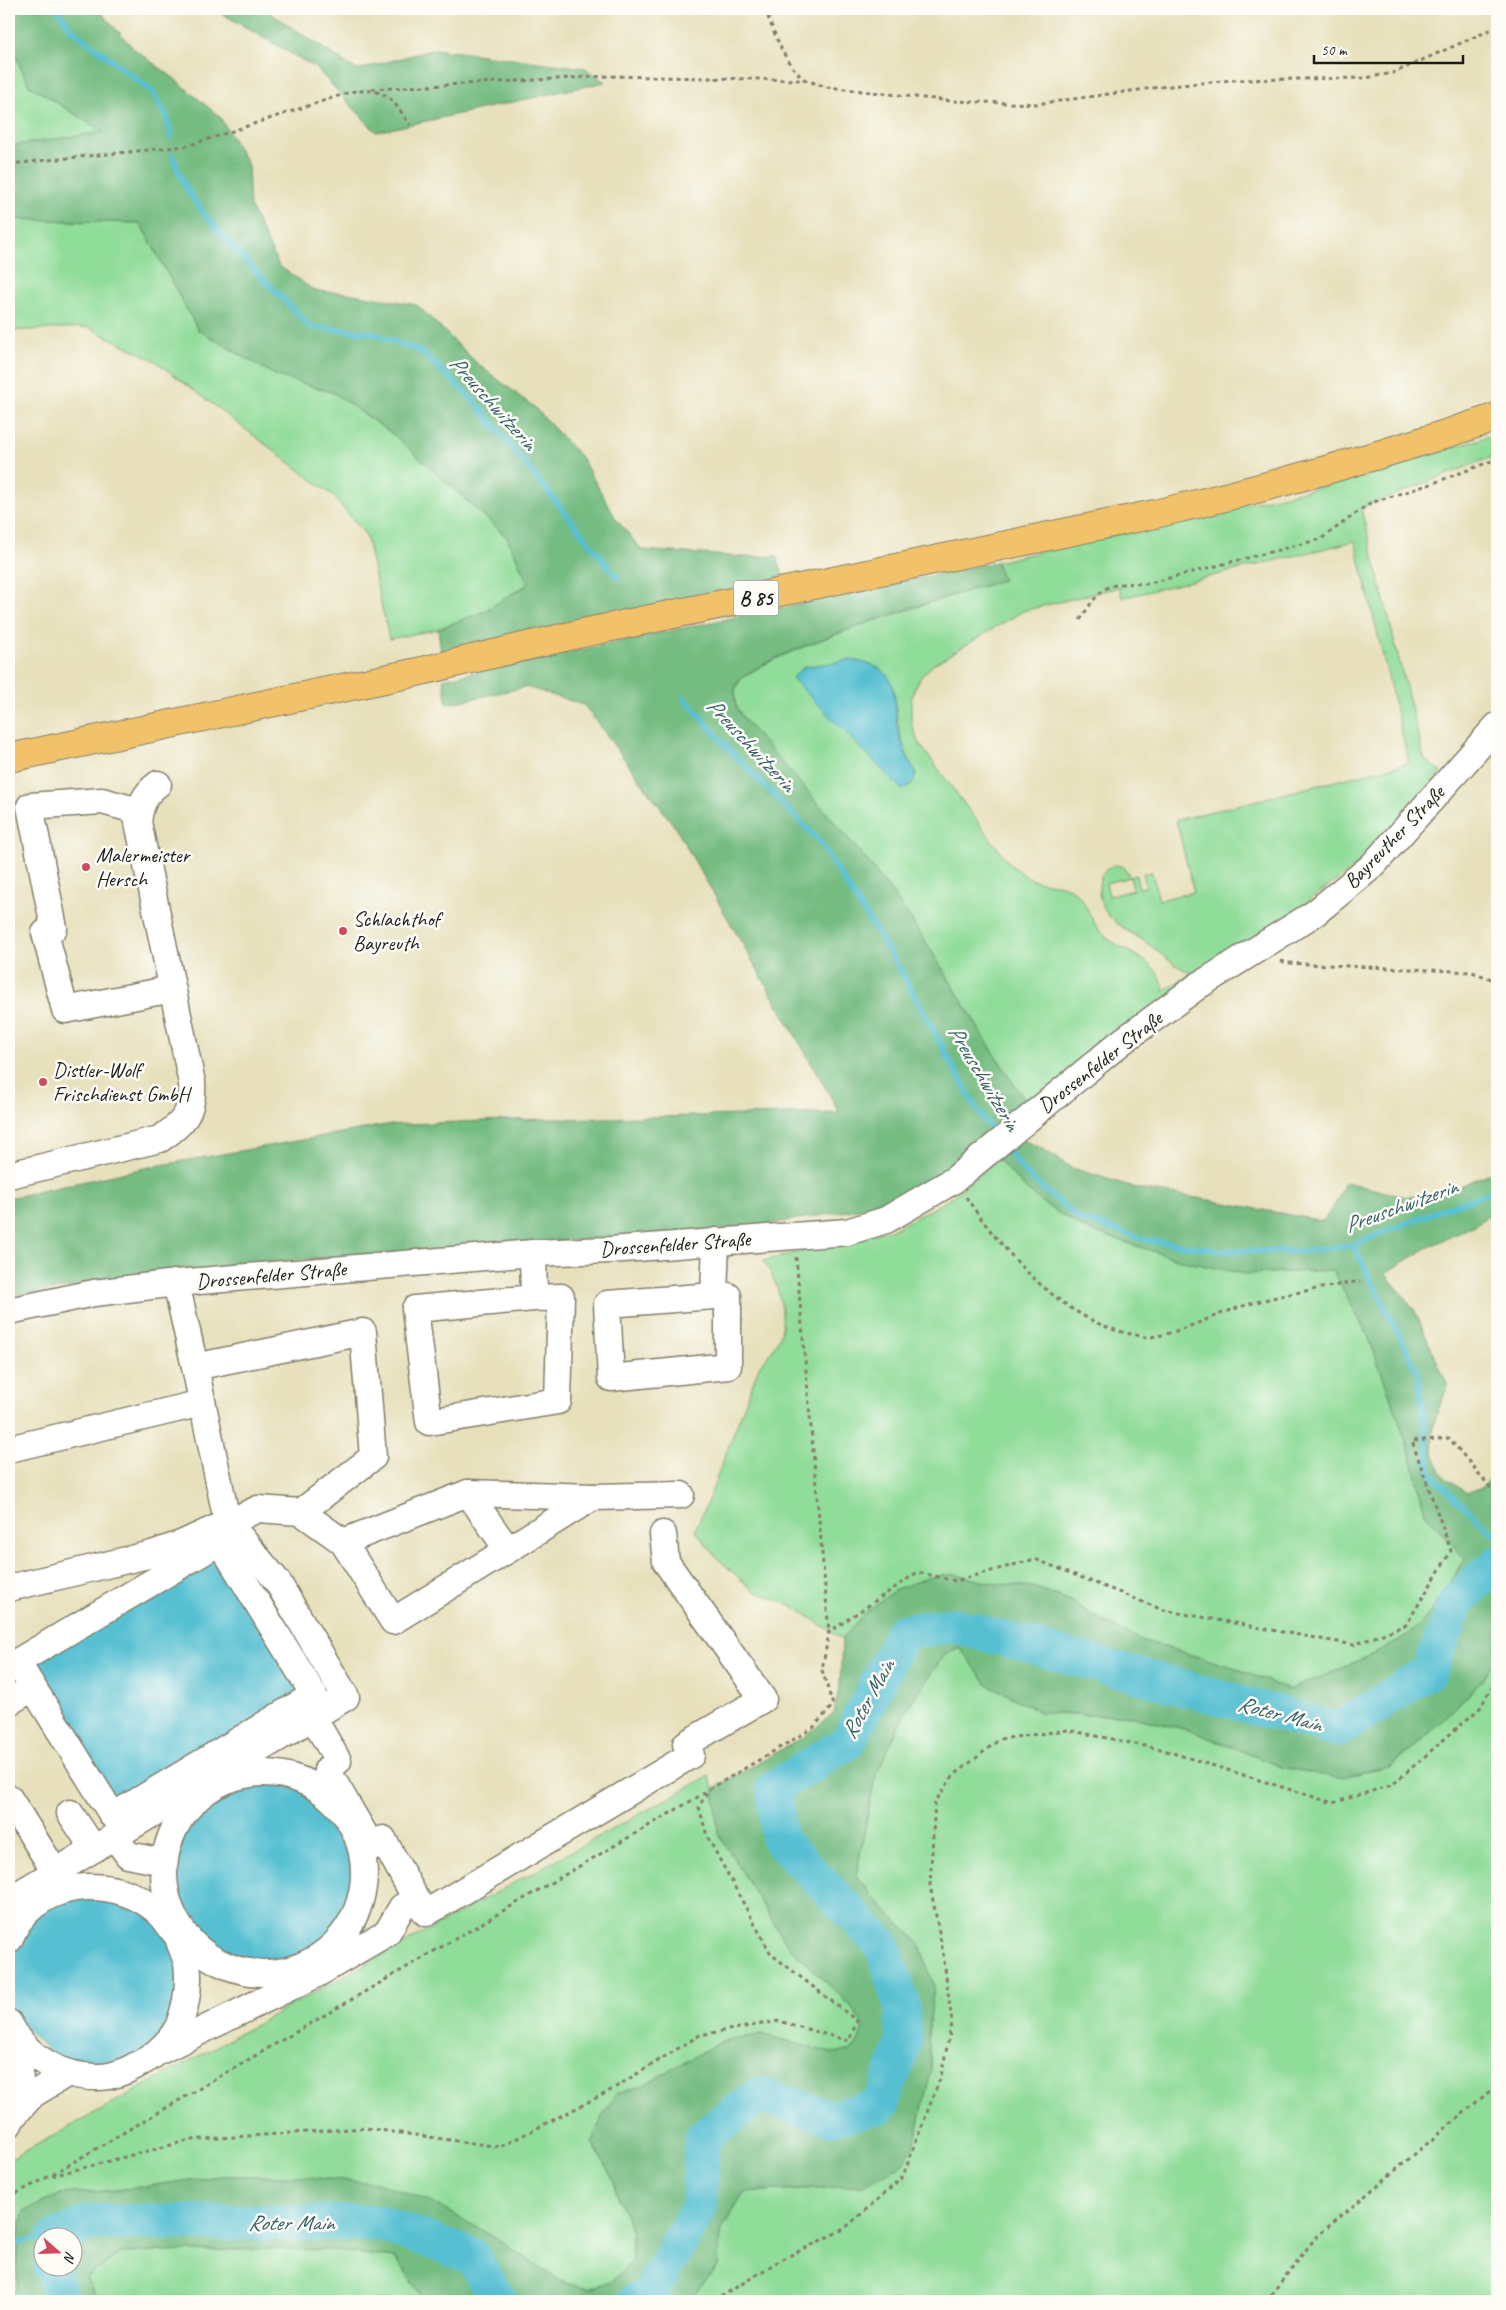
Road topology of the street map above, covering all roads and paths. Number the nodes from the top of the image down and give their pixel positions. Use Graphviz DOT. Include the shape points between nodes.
graph roads {
  1 [pos="765,9"];
  2 [pos="1497,27"];
  3 [pos="805,80"];
  4 [pos="372,89"];
  5 [pos="410,125"];
  6 [pos="9,164"];
  7 [pos="1497,416"];
  8 [pos="1497,459"];
  9 [pos="1080,620"];
  10 [pos="1497,726"];
  11 [pos="9,758"];
  12 [pos="158,784"];
  13 [pos="139,811"];
  14 [pos="1254,952"];
  15 [pos="1497,981"];
  16 [pos="172,989"];
  17 [pos="9,1175"];
  18 [pos="959,1177"];
  19 [pos="794,1236"];
  20 [pos="716,1241"];
  21 [pos="533,1253"];
  22 [pos="1360,1281"];
  23 [pos="176,1283"];
  24 [pos="714,1296"];
  25 [pos="534,1298"];
  26 [pos="9,1311"];
  27 [pos="195,1367"];
  28 [pos="202,1402"];
  29 [pos="9,1449"];
  30 [pos="1497,1479"];
  31 [pos="468,1493"];
  32 [pos="682,1495"];
  33 [pos="593,1497"];
  34 [pos="301,1512"];
  35 [pos="227,1521"];
  36 [pos="663,1534"];
  37 [pos="343,1542"];
  38 [pos="508,1550"];
  39 [pos="277,1581"];
  40 [pos="9,1588"];
  41 [pos="252,1595"];
  42 [pos="307,1631"];
  43 [pos="830,1632"];
  44 [pos="284,1647"];
  45 [pos="11,1659"];
  46 [pos="1497,1678"];
  47 [pos="33,1688"];
  48 [pos="9,1702"];
  49 [pos="313,1706"];
  50 [pos="218,1771"];
  51 [pos="708,1790"];
  52 [pos="9,1798"];
  53 [pos="70,1814"];
  54 [pos="357,1828"];
  55 [pos="105,1838"];
  56 [pos="163,1862"];
  57 [pos="44,1886"];
  58 [pos="103,1887"];
  59 [pos="416,1899"];
  60 [pos="9,1900"];
  61 [pos="177,1930"];
  62 [pos="9,1940"];
  63 [pos="314,1968"];
  64 [pos="13,2037"];
  65 [pos="160,2051"];
  66 [pos="68,2072"];
  67 [pos="1497,2085"];
  68 [pos="12,2119"];
  69 [pos="48,2177"];
  70 [pos="9,2197"];
  71 [pos="714,2301"];
  72 [pos="1266,2301"];
  1 -- 3 [label="path" via="784,56 793,71"];
  2 -- 3 [label="path" via="1393,73 1232,80 1037,104 950,101 827,87"];
  3 -- 4 [label="path" via="608,76"];
  4 -- 5 [label="path" via="394,101"];
  4 -- 6 [label="path" via="350,92 187,146"];
  7 -- 11 [label="main road, B 85" via="1362,460 1156,514 578,634 413,673"];
  8 -- 9 [label="path" via="1370,503 1321,540 1146,584 1120,582 1109,586 1096,596"];
  10 -- 14 [label="street, Bayreuther Straße" via="1372,866 1315,913"];
  12 -- 13 [label="street" via="149,791"];
  13 -- 16 [label="street" via="138,822"];
  13 -- 16 [label="street" via="102,801 30,806 54,928 45,933 65,1010"];
  14 -- 15 [label="path" via="1287,962 1472,972"];
  14 -- 18 [label="street, Drossenfelder Straße" via="1189,992 1120,1043"];
  16 -- 17 [label="street" via="193,1097 188,1114 174,1130 160,1139"];
  18 -- 19 [label="street, Drossenfelder Straße" via="886,1220 847,1232"];
  18 -- 22 [label="path" via="971,1205 1015,1260 1044,1287 1114,1331 1149,1337 1235,1308"];
  19 -- 20 [label="street, Drossenfelder Straße"];
  19 -- 43 [label="path"];
  20 -- 21 [label="street, Drossenfelder Straße"];
  20 -- 24 [label="street"];
  21 -- 23 [label="street, Drossenfelder Straße"];
  21 -- 25 [label="street"];
  23 -- 26 [label="street, Drossenfelder Straße" via="94,1293"];
  23 -- 27 [label="street"];
  24 -- 24 [label="street" via="607,1304 611,1378 728,1366 728,1296"];
  25 -- 25 [label="street" via="560,1296 558,1401 429,1422 415,1309"];
  27 -- 28 [label="street"];
  27 -- 34 [label="street" via="363,1332 373,1457"];
  28 -- 29 [label="street"];
  28 -- 35 [label="street"];
  30 -- 43 [label="path" via="1490,1487 1449,1438 1412,1441 1452,1551 1406,1625 1354,1644 1163,1610 1035,1559 955,1581 918,1572"];
  31 -- 33 [label="street"];
  31 -- 37 [label="street"];
  31 -- 38 [label="street"];
  32 -- 33 [label="street"];
  33 -- 38 [label="street"];
  34 -- 35 [label="street" via="258,1509"];
  34 -- 37 [label="street"];
  35 -- 39 [label="street"];
  35 -- 40 [label="street" via="181,1544 152,1554"];
  36 -- 59 [label="street" via="666,1562 762,1699 686,1744 691,1755 426,1913"];
  37 -- 38 [label="street" via="393,1621"];
  39 -- 41 [label="street"];
  39 -- 42 [label="street"];
  41 -- 44 [label="street"];
  41 -- 45 [label="street" via="220,1542"];
  42 -- 44 [label="street"];
  42 -- 49 [label="street" via="346,1698"];
  43 -- 51 [label="path" via="822,1670 833,1705 813,1728"];
  44 -- 49 [label="street"];
  45 -- 47 [label="street"];
  46 -- 71 [label="path" via="1480,1708 1392,1785 1333,1803 1160,1749 1068,1730 1000,1739 954,1776 935,1802 930,1885 952,2023 941,2076 902,2178 844,2229 779,2261"];
  47 -- 48 [label="street"];
  47 -- 55 [label="street" via="98,1793"];
  49 -- 50 [label="street"];
  49 -- 54 [label="street" via="338,1762 327,1770"];
  50 -- 54 [label="street" via="279,1773 310,1783 336,1802"];
  50 -- 55 [label="street"];
  50 -- 56 [label="street" via="172,1831"];
  51 -- 69 [label="path"];
  51 -- 69 [label="path" via="699,1807 707,1836 771,1954 857,2021 848,2041 779,2021 700,2034 606,2093 500,2147 364,2128 190,2140"];
  52 -- 57 [label="street"];
  53 -- 55 [label="street"];
  54 -- 59 [label="street" via="372,1847 383,1839"];
  54 -- 63 [label="street" via="364,1862 362,1896 349,1928"];
  55 -- 56 [label="street" via="128,1855"];
  55 -- 57 [label="street"];
  55 -- 58 [label="street"];
  56 -- 61 [label="street" via="165,1895"];
  57 -- 58 [label="street"];
  57 -- 60 [label="street"];
  57 -- 62 [label="street"];
  58 -- 61 [label="street" via="133,1894"];
  59 -- 63 [label="street" via="402,1908 387,1933"];
  61 -- 63 [label="street" via="199,1951 228,1968 262,1974"];
  61 -- 65 [label="street" via="187,1964 187,1997 178,2026"];
  63 -- 65 [label="street"];
  64 -- 66 [label="street" via="39,2060"];
  64 -- 68 [label="street" via="21,2083"];
  65 -- 66 [label="street" via="131,2070 100,2077"];
  66 -- 68 [label="street" via="32,2095"];
  67 -- 72 [label="path" via="1316,2237"];
  69 -- 70 [label="path"];
}
